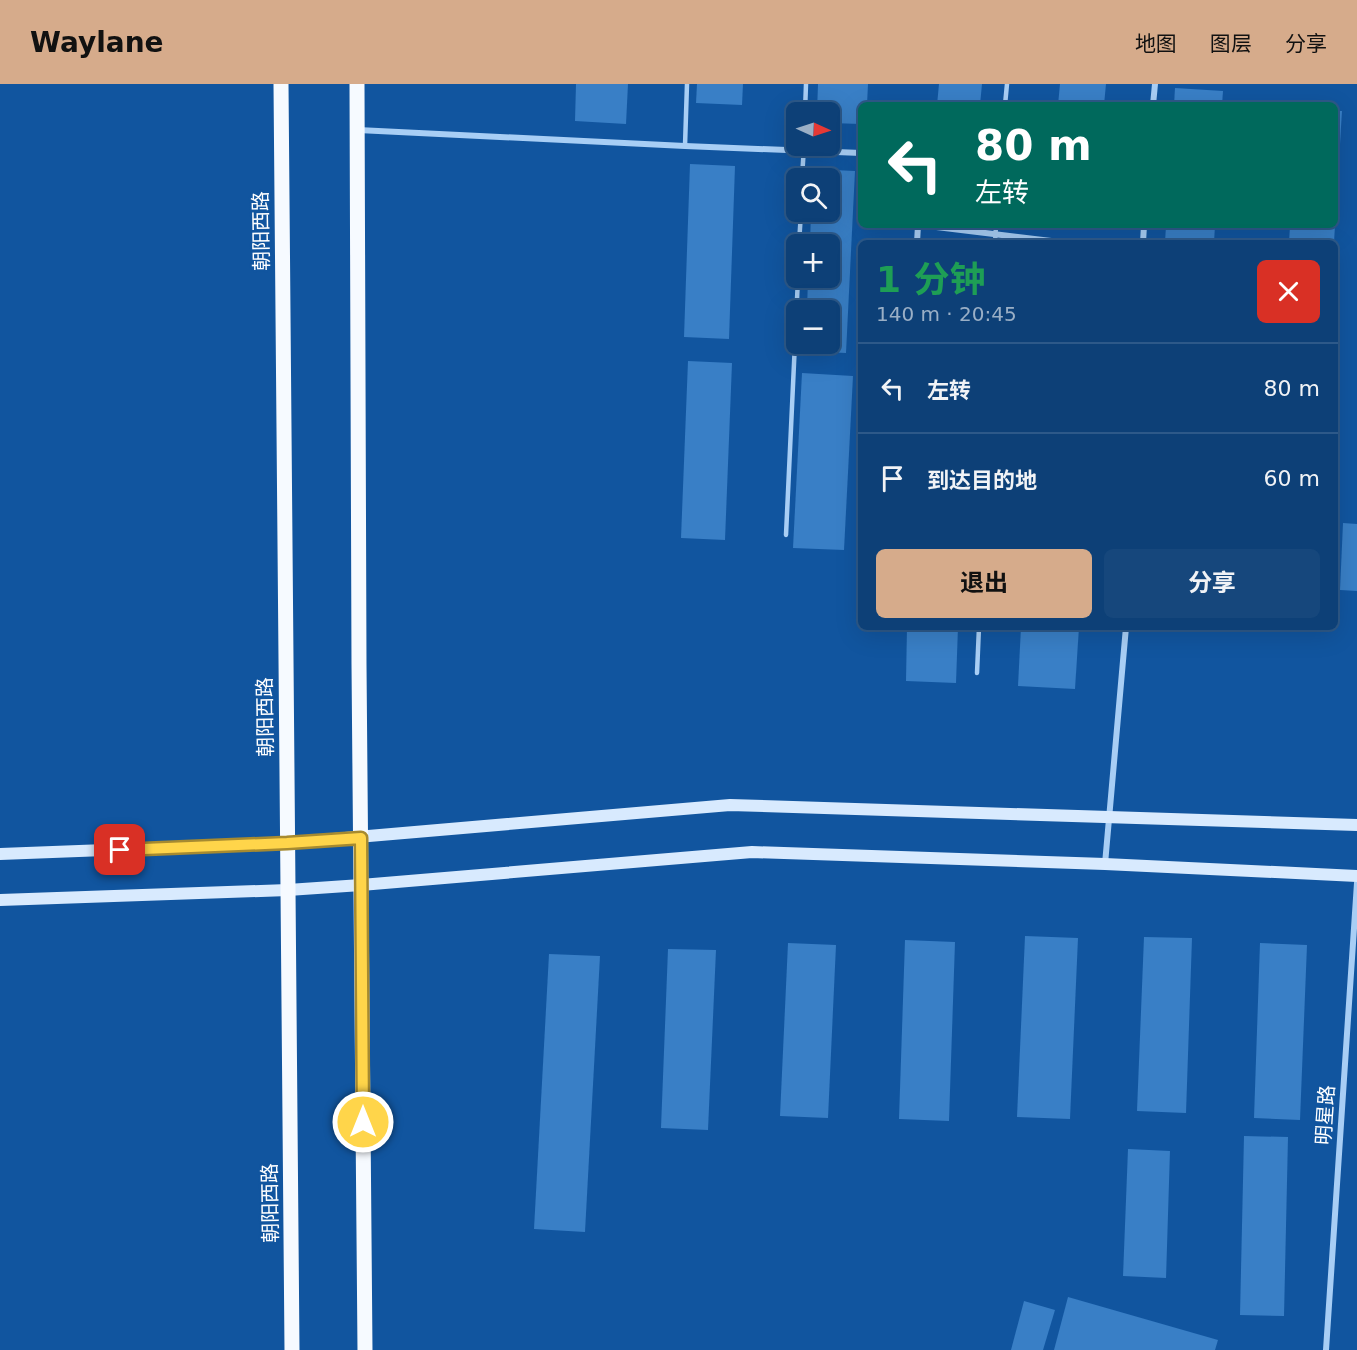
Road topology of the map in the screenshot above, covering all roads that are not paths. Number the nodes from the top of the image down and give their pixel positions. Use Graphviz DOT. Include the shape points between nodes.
graph roads {
  1 [pos="281,84"];
  2 [pos="357,84"];
  3 [pos="687,84"];
  4 [pos="806,84"];
  5 [pos="1006,84"];
  6 [pos="1155,84"];
  7 [pos="805,102"];
  8 [pos="1005,102"];
  9 [pos="1153,102"];
  10 [pos="357,130"];
  11 [pos="685,147"];
  12 [pos="786,148"];
  13 [pos="840,151"];
  14 [pos="858,153"];
  15 [pos="944,228"];
  16 [pos="996,228"];
  17 [pos="995,234"];
  18 [pos="995,240"];
  19 [pos="1044,240"];
  20 [pos="798,288"];
  21 [pos="786,535"];
  22 [pos="979,630"];
  23 [pos="1126,630"];
  24 [pos="977,673"];
  25 [pos="1109,818"];
  26 [pos="1357,825"];
  27 [pos="361,838"];
  28 [pos="287,843"];
  29 [pos="0,854"];
  30 [pos="1105,864"];
  31 [pos="1357,876"];
  32 [pos="1357,883"];
  33 [pos="361,885"];
  34 [pos="288,890"];
  35 [pos="0,900"];
  36 [pos="292,1350"];
  37 [pos="365,1350"];
  38 [pos="1326,1350"];
  1 -- 28 [label="main road, 朝阳西路"];
  2 -- 10 [label="main road"];
  3 -- 11 [label="lane"];
  4 -- 7 [label="lane"];
  5 -- 8 [label="lane"];
  6 -- 9 [label="street"];
  10 -- 11 [label="street"];
  10 -- 27 [label="main road"];
  11 -- 12 [label="street"];
  13 -- 14 [label="street"];
  15 -- 17 [label="street"];
  16 -- 17 [label="lane"];
  17 -- 18 [label="lane"];
  17 -- 19 [label="street"];
  20 -- 21 [label="lane"];
  22 -- 24 [label="lane"];
  23 -- 25 [label="street"];
  25 -- 26 [label="street"];
  25 -- 27 [label="street" via="730,805"];
  25 -- 30 [label="street"];
  27 -- 28 [label="street"];
  27 -- 33 [label="main road"];
  28 -- 29 [label="street"];
  28 -- 34 [label="main road, 朝阳西路"];
  30 -- 31 [label="street"];
  30 -- 33 [label="street" via="752,852"];
  32 -- 38 [label="street, 明星路"];
  33 -- 34 [label="street"];
  33 -- 37 [label="main road"];
  34 -- 35 [label="street"];
  34 -- 36 [label="main road, 朝阳西路"];
}
